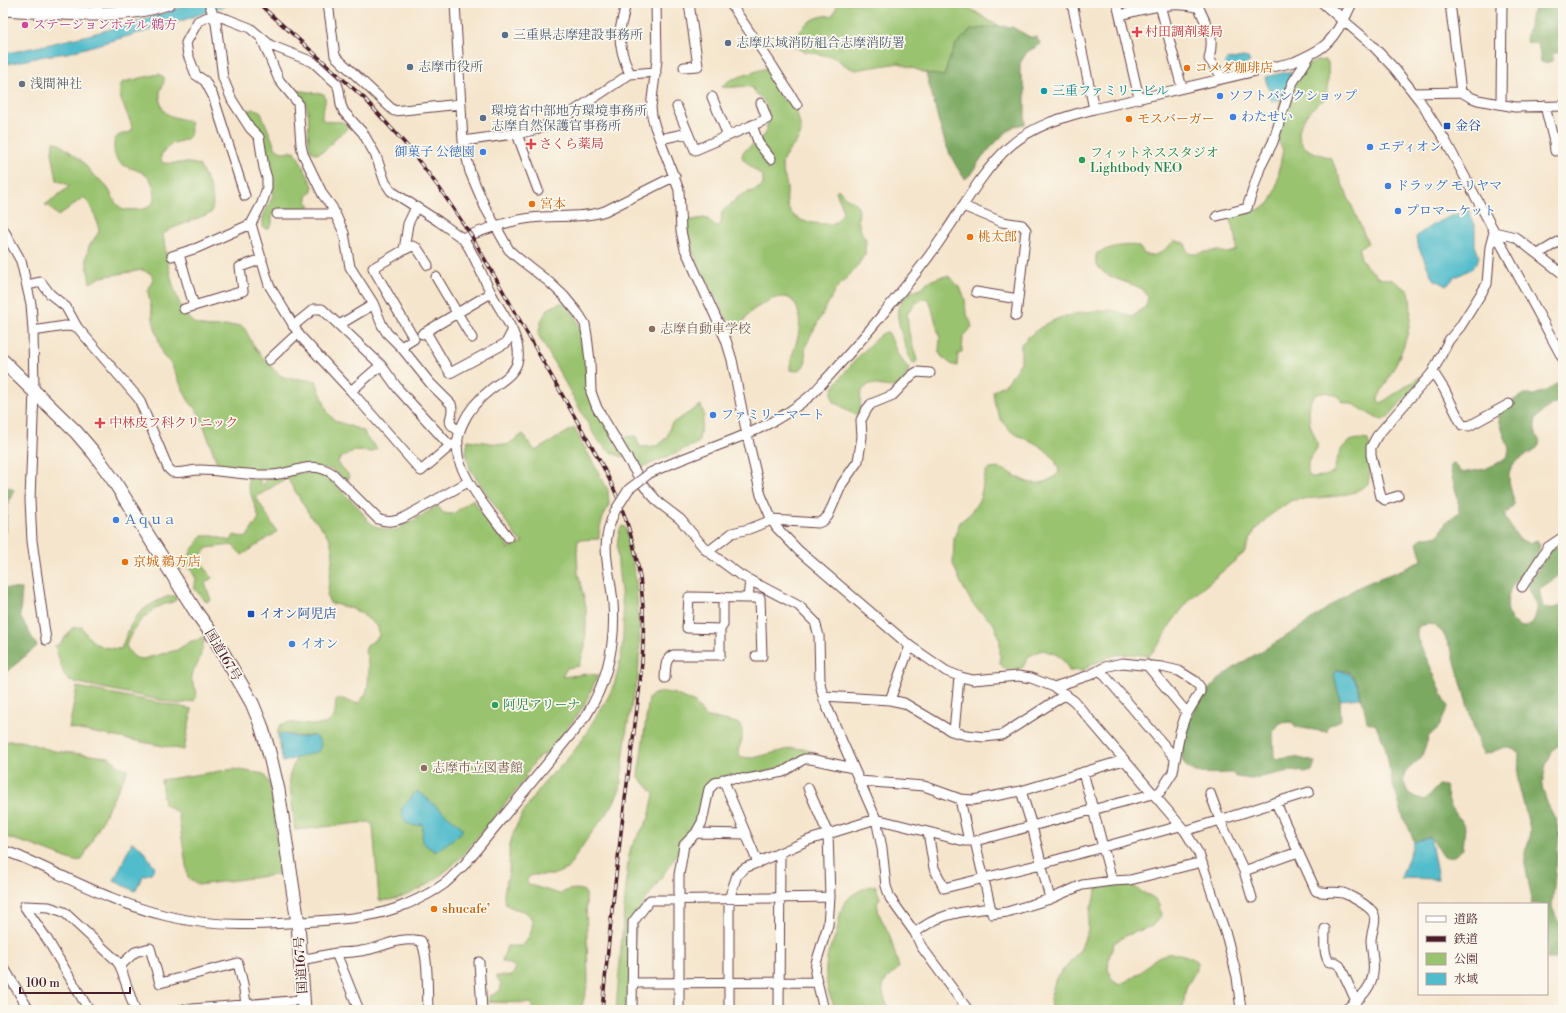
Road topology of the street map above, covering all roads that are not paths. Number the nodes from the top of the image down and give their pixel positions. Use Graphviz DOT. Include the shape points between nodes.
graph roads {
  1 [pos="166,3"];
  2 [pos="208,3"];
  3 [pos="328,3"];
  4 [pos="455,3"];
  5 [pos="625,3"];
  6 [pos="656,3"];
  7 [pos="689,3"];
  8 [pos="730,3"];
  9 [pos="1072,3"];
  10 [pos="1117,3"];
  11 [pos="1324,3"];
  12 [pos="1351,3"];
  13 [pos="1450,3"];
  14 [pos="1502,3"];
  15 [pos="1160,5"];
  16 [pos="25,7"];
  17 [pos="98,8"];
  18 [pos="3,9"];
  19 [pos="213,14"];
  20 [pos="1120,15"];
  21 [pos="1343,20"];
  22 [pos="262,39"];
  23 [pos="1310,55"];
  24 [pos="684,67"];
  25 [pos="656,72"];
  26 [pos="630,74"];
  27 [pos="1223,78"];
  28 [pos="1182,88"];
  29 [pos="1461,92"];
  30 [pos="1414,93"];
  31 [pos="712,97"];
  32 [pos="1139,98"];
  33 [pos="761,103"];
  34 [pos="460,104"];
  35 [pos="1501,104"];
  36 [pos="797,105"];
  37 [pos="1545,106"];
  38 [pos="1563,106"];
  39 [pos="677,107"];
  40 [pos="1094,109"];
  41 [pos="752,126"];
  42 [pos="688,133"];
  43 [pos="517,134"];
  44 [pos="728,136"];
  45 [pos="660,139"];
  46 [pos="463,141"];
  47 [pos="1554,151"];
  48 [pos="771,159"];
  49 [pos="675,176"];
  50 [pos="538,190"];
  51 [pos="245,196"];
  52 [pos="963,206"];
  53 [pos="416,207"];
  54 [pos="277,214"];
  55 [pos="334,214"];
  56 [pos="1217,216"];
  57 [pos="251,224"];
  58 [pos="496,226"];
  59 [pos="3,229"];
  60 [pos="1494,232"];
  61 [pos="462,238"];
  62 [pos="1563,239"];
  63 [pos="404,250"];
  64 [pos="1538,254"];
  65 [pos="262,259"];
  66 [pos="428,265"];
  67 [pos="1563,274"];
  68 [pos="436,277"];
  69 [pos="27,285"];
  70 [pos="976,292"];
  71 [pos="491,293"];
  72 [pos="1018,299"];
  73 [pos="373,303"];
  74 [pos="194,306"];
  75 [pos="184,309"];
  76 [pos="458,313"];
  77 [pos="1016,316"];
  78 [pos="339,325"];
  79 [pos="77,327"];
  80 [pos="295,330"];
  81 [pos="33,331"];
  82 [pos="426,332"];
  83 [pos="512,332"];
  84 [pos="472,338"];
  85 [pos="414,339"];
  86 [pos="401,347"];
  87 [pos="1563,359"];
  88 [pos="269,360"];
  89 [pos="3,361"];
  90 [pos="381,365"];
  91 [pos="930,372"];
  92 [pos="1434,372"];
  93 [pos="34,391"];
  94 [pos="351,391"];
  95 [pos="1508,404"];
  96 [pos="460,431"];
  97 [pos="747,435"];
  98 [pos="454,444"];
  99 [pos="468,482"];
  100 [pos="1398,496"];
  101 [pos="772,520"];
  102 [pos="508,537"];
  103 [pos="1563,537"];
  104 [pos="709,552"];
  105 [pos="750,580"];
  106 [pos="1522,587"];
  107 [pos="723,597"];
  108 [pos="748,598"];
  109 [pos="720,629"];
  110 [pos="46,640"];
  111 [pos="910,646"];
  112 [pos="756,656"];
  113 [pos="1147,665"];
  114 [pos="1100,670"];
  115 [pos="959,677"];
  116 [pos="665,678"];
  117 [pos="1054,687"];
  118 [pos="1066,694"];
  119 [pos="823,696"];
  120 [pos="890,700"];
  121 [pos="1187,713"];
  122 [pos="954,732"];
  123 [pos="1175,758"];
  124 [pos="1124,760"];
  125 [pos="853,768"];
  126 [pos="1083,772"];
  127 [pos="723,780"];
  128 [pos="859,781"];
  129 [pos="808,788"];
  130 [pos="1021,791"];
  131 [pos="1309,792"];
  132 [pos="1210,793"];
  133 [pos="1154,795"];
  134 [pos="960,799"];
  135 [pos="1276,803"];
  136 [pos="1094,810"];
  137 [pos="876,819"];
  138 [pos="1220,820"];
  139 [pos="1032,826"];
  140 [pos="1182,828"];
  141 [pos="928,832"];
  142 [pos="696,833"];
  143 [pos="746,834"];
  144 [pos="828,834"];
  145 [pos="972,841"];
  146 [pos="1104,847"];
  147 [pos="3,850"];
  148 [pos="1298,852"];
  149 [pos="780,853"];
  150 [pos="1202,862"];
  151 [pos="758,863"];
  152 [pos="1041,864"];
  153 [pos="1244,871"];
  154 [pos="984,879"];
  155 [pos="1112,881"];
  156 [pos="830,897"];
  157 [pos="780,898"];
  158 [pos="1252,898"];
  159 [pos="678,899"];
  160 [pos="729,899"];
  161 [pos="1050,900"];
  162 [pos="990,908"];
  163 [pos="298,923"];
  164 [pos="1325,930"];
  165 [pos="915,933"];
  166 [pos="336,953"];
  167 [pos="301,960"];
  168 [pos="479,962"];
  169 [pos="3,966"];
  170 [pos="120,966"];
  171 [pos="679,982"];
  172 [pos="730,982"];
  173 [pos="779,982"];
  174 [pos="817,982"];
  175 [pos="632,983"];
  176 [pos="1356,1001"];
  177 [pos="304,1005"];
  178 [pos="247,1007"];
  179 [pos="29,1010"];
  180 [pos="89,1010"];
  181 [pos="135,1010"];
  182 [pos="180,1010"];
  183 [pos="359,1010"];
  184 [pos="428,1010"];
  185 [pos="482,1010"];
  186 [pos="632,1010"];
  187 [pos="679,1010"];
  188 [pos="729,1010"];
  189 [pos="780,1010"];
  190 [pos="824,1010"];
  191 [pos="968,1010"];
  192 [pos="1241,1010"];
  193 [pos="1345,1010"];
  1 -- 17 [label="highway" via="131,12"];
  2 -- 19 [label="street"];
  3 -- 34 [label="street" via="335,56 394,111"];
  4 -- 34 [label="street"];
  5 -- 26 [label="street" via="620,43"];
  6 -- 25 [label="street"];
  7 -- 24 [label="street" via="698,66"];
  8 -- 36 [label="street"];
  9 -- 40 [label="street"];
  10 -- 20 [label="street"];
  11 -- 21 [label="main road"];
  12 -- 21 [label="main road"];
  13 -- 29 [label="street"];
  14 -- 35 [label="street"];
  15 -- 20 [label="street"];
  15 -- 27 [label="street" via="1191,5 1199,8 1212,37 1209,59"];
  15 -- 28 [label="street"];
  16 -- 17 [label="highway"];
  16 -- 18 [label="highway"];
  19 -- 22 [label="street" via="250,28"];
  19 -- 51 [label="street" via="198,20 186,43 188,55 196,74 205,81 213,96"];
  19 -- 57 [label="street" via="223,78 232,100 259,137 267,178 262,203"];
  20 -- 32 [label="street"];
  21 -- 23 [label="street" via="1329,42"];
  21 -- 30 [label="street" via="1369,42"];
  22 -- 53 [label="street" via="278,49 313,62 329,75 340,90 344,112 363,133 376,156 388,187"];
  22 -- 55 [label="street" via="279,80 298,104 303,154"];
  23 -- 27 [label="street" via="1294,62"];
  23 -- 56 [label="street" via="1293,82 1247,208"];
  25 -- 26 [label="street"];
  25 -- 45 [label="street" via="652,111"];
  26 -- 43 [label="street" via="565,117"];
  27 -- 28 [label="street"];
  28 -- 32 [label="street"];
  29 -- 30 [label="street"];
  29 -- 35 [label="street" via="1478,100"];
  30 -- 60 [label="street" via="1445,140"];
  31 -- 44 [label="street"];
  32 -- 40 [label="street"];
  33 -- 41 [label="street" via="767,119"];
  34 -- 46 [label="street"];
  35 -- 37 [label="street"];
  37 -- 38 [label="street"];
  37 -- 47 [label="street"];
  39 -- 42 [label="street"];
  40 -- 52 [label="street" via="1045,124 1010,146 985,173"];
  41 -- 44 [label="street"];
  41 -- 48 [label="street" via="759,144"];
  42 -- 44 [label="street" via="695,150"];
  42 -- 45 [label="street"];
  43 -- 46 [label="street"];
  43 -- 50 [label="street"];
  45 -- 49 [label="street"];
  46 -- 58 [label="street" via="470,172"];
  49 -- 58 [label="street" via="605,211 582,216 532,218"];
  49 -- 97 [label="street" via="679,190 681,231 685,249 726,340"];
  52 -- 72 [label="street" via="1002,222 1022,225 1026,230"];
  52 -- 97 [label="street" via="942,237 853,351 811,395 791,411"];
  53 -- 61 [label="street"];
  53 -- 63 [label="street" via="408,224"];
  54 -- 55 [label="street"];
  55 -- 73 [label="street" via="344,233 350,268"];
  57 -- 65 [label="street"];
  57 -- 74 [label="street" via="175,255"];
  58 -- 61 [label="street"];
  58 -- 104 [label="street" via="509,250 549,282 578,313 587,336 591,392 597,408 644,486 659,503 680,519"];
  59 -- 69 [label="street" via="19,258"];
  60 -- 64 [label="street" via="1515,237"];
  60 -- 87 [label="street"];
  60 -- 92 [label="street" via="1487,284 1449,340"];
  61 -- 71 [label="street" via="476,260"];
  62 -- 64 [label="street"];
  63 -- 66 [label="street" via="412,246 417,248"];
  63 -- 85 [label="street" via="373,268"];
  64 -- 67 [label="street"];
  65 -- 74 [label="street" via="240,267 243,291"];
  65 -- 80 [label="street" via="270,285"];
  68 -- 76 [label="street"];
  69 -- 79 [label="street" via="41,282 50,294 66,307"];
  69 -- 81 [label="street"];
  70 -- 72 [label="street"];
  71 -- 76 [label="street"];
  71 -- 83 [label="street"];
  72 -- 77 [label="street"];
  73 -- 78 [label="street"];
  73 -- 86 [label="street" via="387,334"];
  74 -- 75 [label="street"];
  76 -- 82 [label="street"];
  76 -- 84 [label="street"];
  78 -- 80 [label="street" via="322,309 314,309"];
  78 -- 90 [label="street"];
  79 -- 81 [label="street" via="65,326"];
  79 -- 99 [label="street" via="139,399 172,472 200,470 270,475 304,467 316,467 333,474 384,522 403,518"];
  80 -- 88 [label="street"];
  80 -- 94 [label="street"];
  81 -- 93 [label="street"];
  82 -- 83 [label="street" via="450,373 506,343"];
  82 -- 85 [label="street"];
  83 -- 96 [label="street" via="518,348 515,368 480,398 466,417"];
  85 -- 86 [label="street"];
  86 -- 96 [label="street" via="451,404 451,425"];
  89 -- 93 [label="highway, 国道167号"];
  90 -- 94 [label="street"];
  90 -- 98 [label="street" via="399,390"];
  91 -- 101 [label="street" via="917,372 893,395 871,404 867,409 861,420 862,437 858,461 842,484 828,516 823,521 818,523"];
  92 -- 95 [label="street" via="1460,423 1464,426 1469,426"];
  92 -- 100 [label="street" via="1377,436 1371,447 1373,469 1381,497 1385,500"];
  93 -- 110 [label="street" via="30,500 32,541"];
  93 -- 163 [label="highway, 国道167号" via="76,432 102,464 208,629 252,703 261,725 278,790"];
  94 -- 98 [label="street" via="421,472"];
  96 -- 98 [label="street"];
  97 -- 101 [label="street" via="761,495"];
  97 -- 163 [label="street, bridge" via="641,478 629,489 615,510 606,543 606,562 613,603 612,648 598,693 586,716 464,865 444,884 406,905 380,914"];
  98 -- 99 [label="street"];
  99 -- 102 [label="street"];
  101 -- 104 [label="street" via="732,533"];
  101 -- 111 [label="street" via="799,551"];
  103 -- 106 [label="street" via="1548,547"];
  104 -- 105 [label="street"];
  105 -- 108 [label="street"];
  105 -- 119 [label="street" via="799,606 815,622 819,636 820,683"];
  107 -- 108 [label="street"];
  107 -- 109 [label="street" via="723,625"];
  107 -- 109 [label="street" via="688,597 687,628"];
  108 -- 112 [label="street" via="760,598 762,656"];
  109 -- 116 [label="street" via="720,655 673,655 667,660"];
  111 -- 115 [label="street" via="933,663"];
  111 -- 120 [label="street"];
  113 -- 114 [label="street" via="1122,663"];
  113 -- 121 [label="street"];
  113 -- 121 [label="street" via="1179,671 1195,681 1200,687 1200,692"];
  114 -- 117 [label="street"];
  114 -- 123 [label="street"];
  115 -- 117 [label="street" via="974,680 1024,677"];
  115 -- 122 [label="street"];
  117 -- 118 [label="street"];
  118 -- 122 [label="street" via="1002,735 984,736"];
  118 -- 124 [label="street"];
  119 -- 120 [label="street"];
  119 -- 125 [label="street"];
  120 -- 122 [label="street" via="904,703"];
  121 -- 123 [label="street"];
  123 -- 133 [label="street" via="1173,772 1160,792"];
  124 -- 126 [label="street"];
  124 -- 133 [label="street"];
  125 -- 127 [label="street" via="804,759 783,772 747,779"];
  125 -- 128 [label="street"];
  126 -- 130 [label="street"];
  126 -- 136 [label="street"];
  127 -- 142 [label="street" via="709,789 702,822"];
  127 -- 143 [label="street"];
  128 -- 134 [label="street" via="924,786"];
  128 -- 137 [label="street"];
  129 -- 144 [label="street"];
  130 -- 134 [label="street" via="974,800"];
  130 -- 139 [label="street"];
  131 -- 135 [label="street"];
  132 -- 138 [label="street"];
  133 -- 136 [label="street"];
  133 -- 140 [label="street"];
  134 -- 145 [label="street"];
  135 -- 138 [label="street"];
  135 -- 148 [label="street"];
  136 -- 139 [label="street"];
  136 -- 146 [label="street"];
  137 -- 141 [label="street"];
  137 -- 144 [label="street"];
  137 -- 165 [label="street" via="890,898"];
  138 -- 140 [label="street"];
  138 -- 153 [label="street"];
  139 -- 145 [label="street"];
  139 -- 152 [label="street"];
  140 -- 146 [label="street"];
  140 -- 150 [label="street"];
  141 -- 145 [label="street"];
  141 -- 154 [label="street" via="934,868 944,888"];
  142 -- 143 [label="street"];
  142 -- 159 [label="street" via="684,846"];
  143 -- 151 [label="street"];
  144 -- 149 [label="street"];
  144 -- 156 [label="street"];
  145 -- 154 [label="street"];
  146 -- 152 [label="street"];
  146 -- 155 [label="street"];
  147 -- 163 [label="street" via="110,897 167,916 232,925"];
  148 -- 153 [label="street"];
  148 -- 176 [label="street" via="1316,891 1343,893 1374,913 1371,940 1373,971 1369,986"];
  149 -- 151 [label="street"];
  149 -- 157 [label="street"];
  150 -- 155 [label="street" via="1130,880"];
  150 -- 192 [label="street" via="1227,938 1237,977"];
  151 -- 160 [label="street" via="745,868 737,875"];
  152 -- 154 [label="street"];
  152 -- 161 [label="street"];
  153 -- 158 [label="street"];
  154 -- 162 [label="street"];
  155 -- 161 [label="street" via="1082,885"];
  156 -- 157 [label="street"];
  156 -- 174 [label="street" via="828,924 816,963"];
  157 -- 160 [label="street"];
  157 -- 173 [label="street"];
  159 -- 160 [label="street"];
  159 -- 171 [label="street"];
  159 -- 175 [label="street" via="650,900 633,922"];
  160 -- 172 [label="street"];
  161 -- 162 [label="street" via="992,914"];
  162 -- 165 [label="street" via="952,914 927,924"];
  163 -- 167 [label="highway, 国道167号"];
  164 -- 176 [label="street" via="1326,958 1340,966"];
  165 -- 191 [label="street" via="921,946"];
  166 -- 167 [label="street"];
  166 -- 183 [label="street"];
  166 -- 184 [label="street" via="360,952 409,939 422,941 426,962"];
  167 -- 177 [label="highway, 国道167号"];
  168 -- 185 [label="street"];
  169 -- 179 [label="street"];
  170 -- 178 [label="street" via="135,952 150,948 160,983 238,963"];
  170 -- 180 [label="street" via="64,912 49,906 24,906 48,939"];
  170 -- 181 [label="street"];
  171 -- 172 [label="street"];
  171 -- 175 [label="street"];
  171 -- 187 [label="street"];
  172 -- 173 [label="street"];
  172 -- 188 [label="street"];
  173 -- 174 [label="street"];
  173 -- 189 [label="street"];
  174 -- 190 [label="street"];
  175 -- 186 [label="street"];
  176 -- 193 [label="street"];
  177 -- 178 [label="street"];
  178 -- 182 [label="street"];
}
